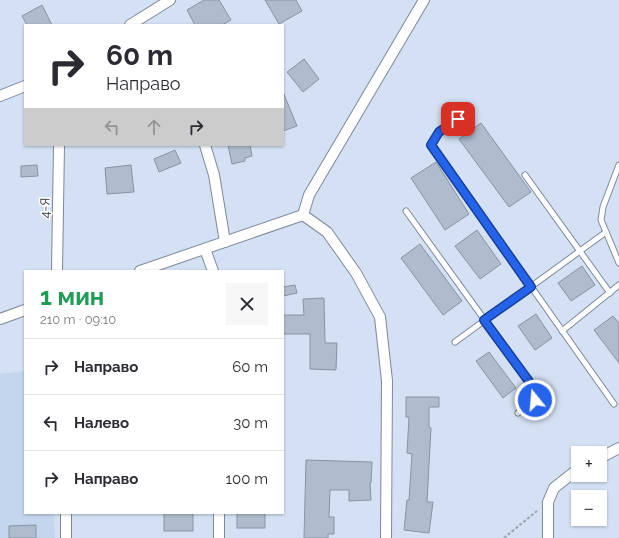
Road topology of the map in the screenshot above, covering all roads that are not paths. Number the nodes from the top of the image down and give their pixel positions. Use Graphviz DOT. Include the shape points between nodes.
graph roads {
  1 [pos="170,0"];
  2 [pos="424,0"];
  3 [pos="132,24"];
  4 [pos="24,86"];
  5 [pos="0,96"];
  6 [pos="458,119"];
  7 [pos="59,146"];
  8 [pos="204,146"];
  9 [pos="619,165"];
  10 [pos="525,175"];
  11 [pos="406,212"];
  12 [pos="303,215"];
  13 [pos="606,232"];
  14 [pos="225,242"];
  15 [pos="205,249"];
  16 [pos="580,251"];
  17 [pos="619,263"];
  18 [pos="57,270"];
  19 [pos="143,270"];
  20 [pos="213,270"];
  21 [pos="619,285"];
  22 [pos="531,287"];
  23 [pos="610,293"];
  24 [pos="24,310"];
  25 [pos="0,319"];
  26 [pos="484,320"];
  27 [pos="562,331"];
  28 [pos="455,342"];
  29 [pos="614,404"];
  30 [pos="518,413"];
  31 [pos="619,448"];
  32 [pos="607,454"];
  33 [pos="571,475"];
  34 [pos="66,514"];
  35 [pos="219,514"];
  36 [pos="66,538"];
  37 [pos="219,538"];
  38 [pos="386,538"];
  39 [pos="548,538"];
  1 -- 3 [label="street"];
  2 -- 12 [label="street" via="309,195"];
  4 -- 5 [label="street"];
  6 -- 22 [label="lane" via="439,132 431,145"];
  7 -- 18 [label="street, 4-Я"];
  8 -- 14 [label="street" via="214,175"];
  9 -- 13 [label="lane" via="603,207 601,220"];
  10 -- 16 [label="lane"];
  11 -- 26 [label="lane"];
  12 -- 14 [label="street"];
  12 -- 38 [label="street" via="327,232 356,273 380,317 387,381"];
  13 -- 16 [label="lane"];
  13 -- 17 [label="lane"];
  14 -- 15 [label="street"];
  15 -- 19 [label="street"];
  15 -- 20 [label="street"];
  16 -- 22 [label="lane"];
  16 -- 23 [label="lane"];
  21 -- 23 [label="lane"];
  22 -- 26 [label="lane"];
  22 -- 27 [label="lane"];
  23 -- 27 [label="lane"];
  24 -- 25 [label="street"];
  26 -- 28 [label="lane"];
  26 -- 30 [label="lane" via="536,391 535,400"];
  27 -- 29 [label="lane"];
  31 -- 32 [label="street"];
  33 -- 39 [label="street" via="554,488 548,502"];
  34 -- 36 [label="street"];
  35 -- 37 [label="street"];
}
